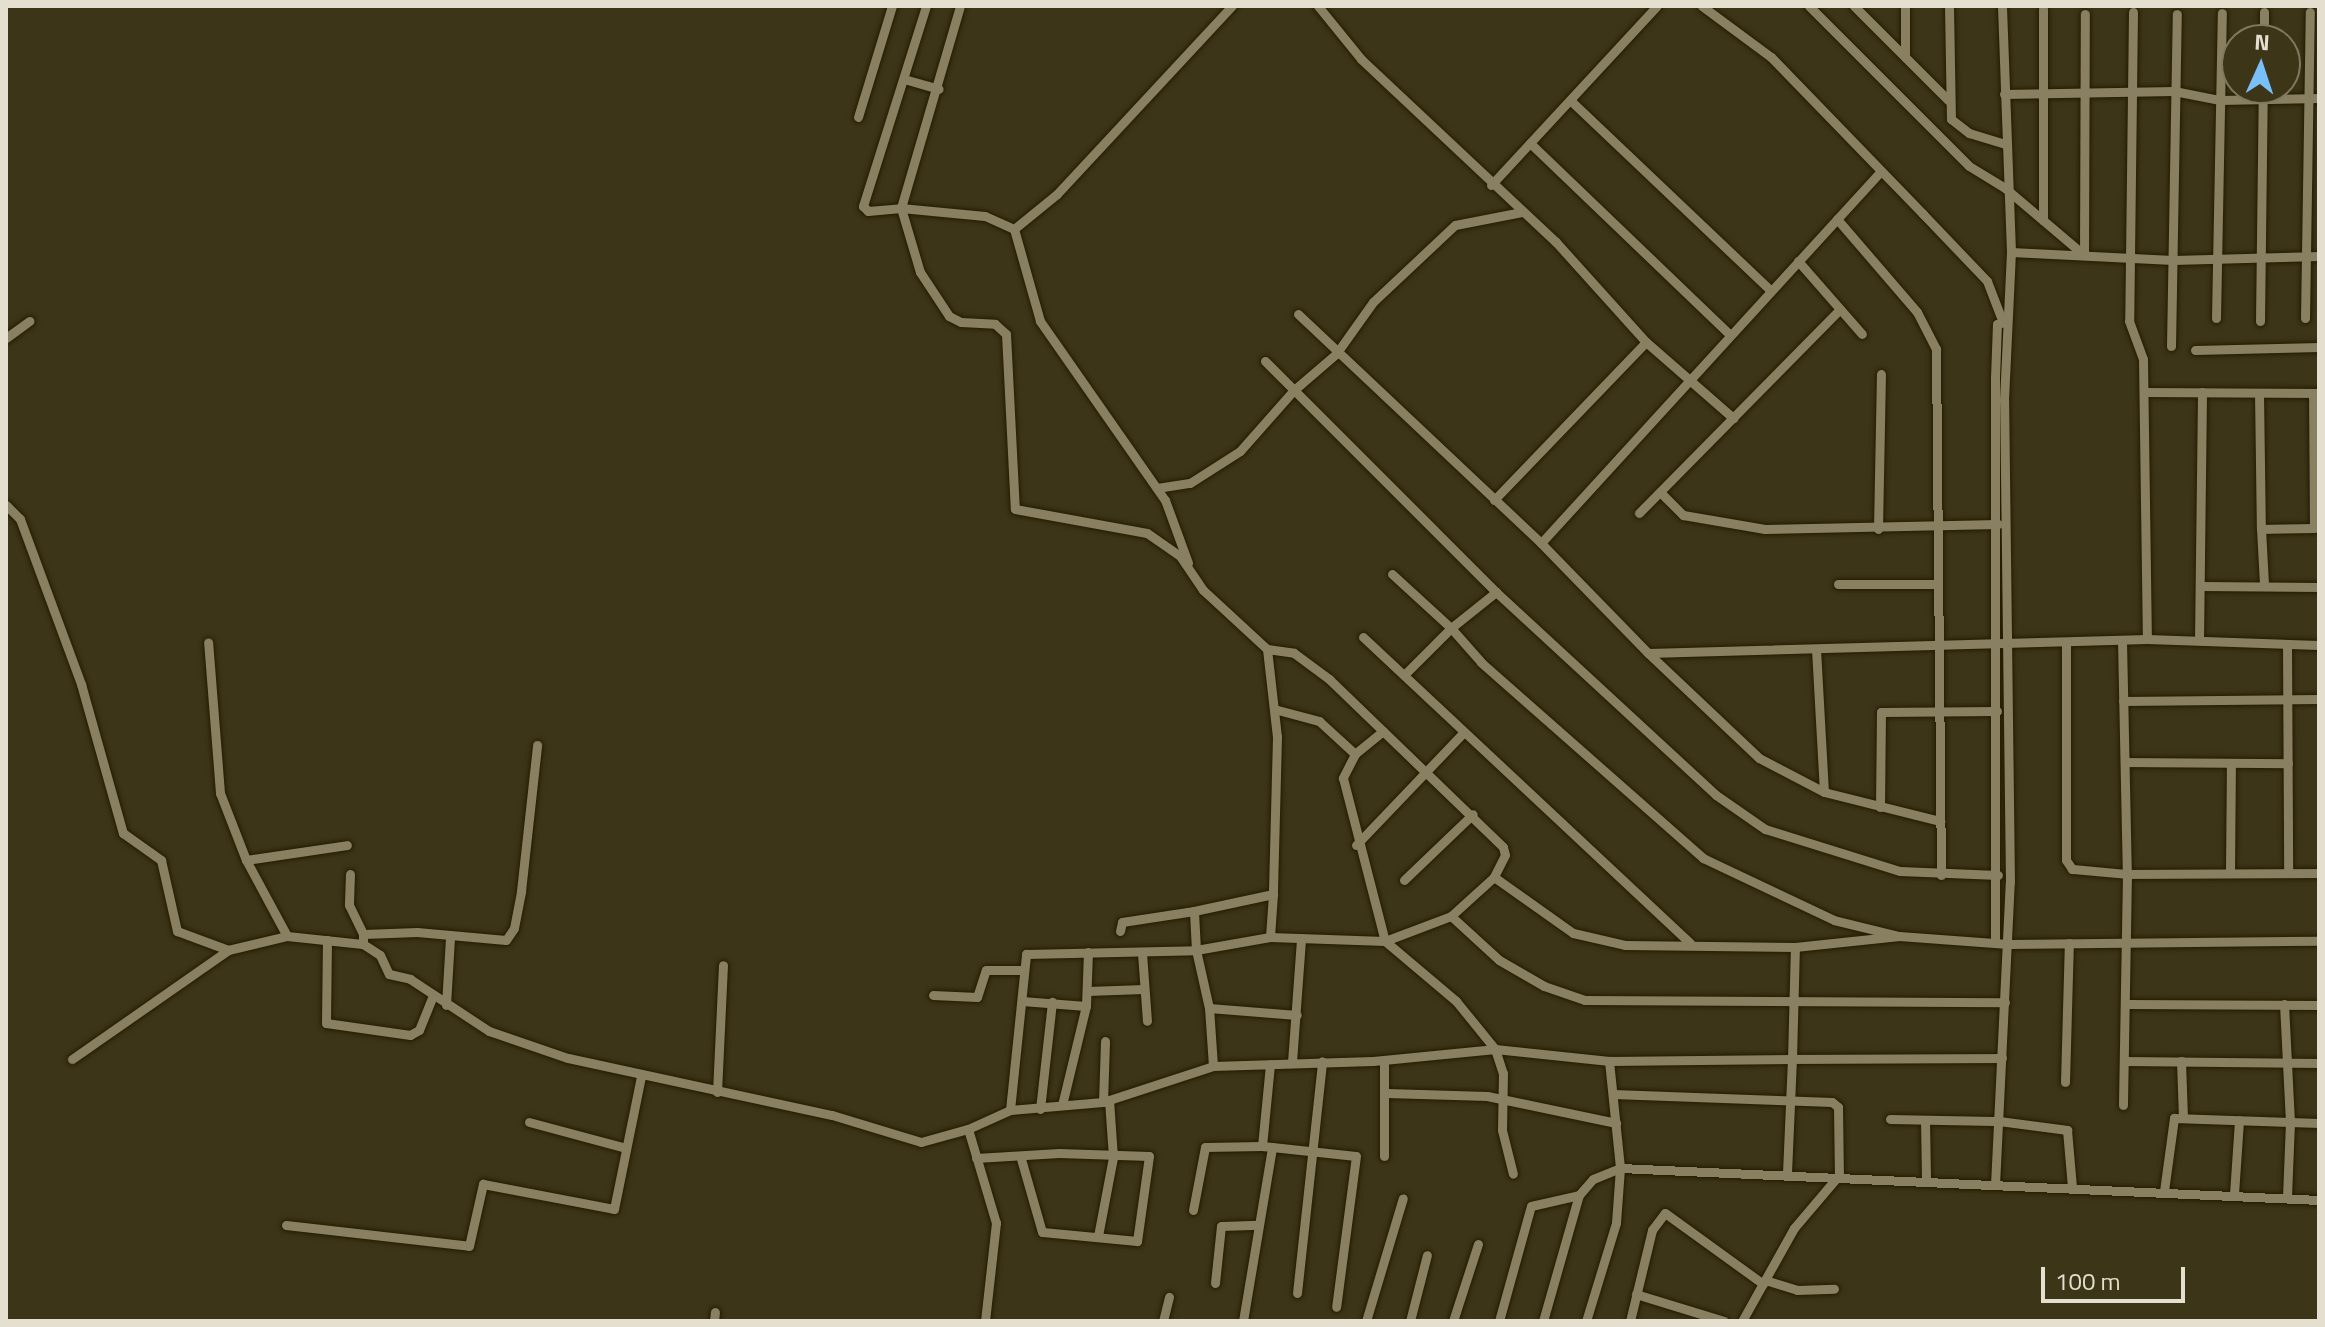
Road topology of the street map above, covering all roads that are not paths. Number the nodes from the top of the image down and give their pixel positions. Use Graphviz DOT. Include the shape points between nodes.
graph roads {
  1 [pos="892,6"];
  2 [pos="926,6"];
  3 [pos="960,6"];
  4 [pos="1232,6"];
  5 [pos="1318,6"];
  6 [pos="1657,6"];
  7 [pos="1702,6"];
  8 [pos="1809,6"];
  9 [pos="1854,6"];
  10 [pos="1905,6"];
  11 [pos="1949,6"];
  12 [pos="2002,6"];
  13 [pos="2043,9"];
  14 [pos="2133,12"];
  15 [pos="2264,12"];
  16 [pos="2310,12"];
  17 [pos="2222,13"];
  18 [pos="2085,14"];
  19 [pos="2177,14"];
  20 [pos="2264,24"];
  21 [pos="1905,57"];
  22 [pos="904,79"];
  23 [pos="939,89"];
  24 [pos="2086,91"];
  25 [pos="2174,91"];
  26 [pos="2130,92"];
  27 [pos="2004,94"];
  28 [pos="2042,95"];
  29 [pos="2314,98"];
  30 [pos="1570,100"];
  31 [pos="1948,100"];
  32 [pos="2220,100"];
  33 [pos="2262,104"];
  34 [pos="858,117"];
  35 [pos="1530,143"];
  36 [pos="2004,144"];
  37 [pos="1881,171"];
  38 [pos="1491,185"];
  39 [pos="2005,188"];
  40 [pos="901,208"];
  41 [pos="1522,212"];
  42 [pos="1837,219"];
  43 [pos="2043,220"];
  44 [pos="1014,229"];
  45 [pos="2011,252"];
  46 [pos="2084,255"];
  47 [pos="2319,256"];
  48 [pos="2129,257"];
  49 [pos="2305,257"];
  50 [pos="2218,258"];
  51 [pos="2262,258"];
  52 [pos="2173,260"];
  53 [pos="1798,261"];
  54 [pos="1771,291"];
  55 [pos="1840,309"];
  56 [pos="1298,314"];
  57 [pos="2216,318"];
  58 [pos="2305,318"];
  59 [pos="29,321"];
  60 [pos="2003,321"];
  61 [pos="2260,321"];
  62 [pos="1862,334"];
  63 [pos="1730,335"];
  64 [pos="6,338"];
  65 [pos="1646,342"];
  66 [pos="2171,346"];
  67 [pos="2319,347"];
  68 [pos="2195,350"];
  69 [pos="1336,354"];
  70 [pos="1265,361"];
  71 [pos="1881,374"];
  72 [pos="1691,378"];
  73 [pos="1294,390"];
  74 [pos="2145,392"];
  75 [pos="2202,392"];
  76 [pos="2259,393"];
  77 [pos="2316,393"];
  78 [pos="1733,418"];
  79 [pos="1157,488"];
  80 [pos="1660,492"];
  81 [pos="1494,500"];
  82 [pos="6,505"];
  83 [pos="1639,513"];
  84 [pos="1998,524"];
  85 [pos="1937,527"];
  86 [pos="2316,528"];
  87 [pos="1878,529"];
  88 [pos="2261,529"];
  89 [pos="1541,543"];
  90 [pos="1192,574"];
  91 [pos="1392,574"];
  92 [pos="1838,584"];
  93 [pos="1938,584"];
  94 [pos="2264,584"];
  95 [pos="2201,586"];
  96 [pos="2319,587"];
  97 [pos="1496,592"];
  98 [pos="1451,628"];
  99 [pos="1363,637"];
  100 [pos="2147,639"];
  101 [pos="2199,640"];
  102 [pos="2122,641"];
  103 [pos="208,642"];
  104 [pos="2002,644"];
  105 [pos="2287,644"];
  106 [pos="2066,645"];
  107 [pos="2319,645"];
  108 [pos="1939,647"];
  109 [pos="1267,649"];
  110 [pos="1816,649"];
  111 [pos="1648,653"];
  112 [pos="1404,675"];
  113 [pos="2288,699"];
  114 [pos="2319,699"];
  115 [pos="2123,701"];
  116 [pos="1274,709"];
  117 [pos="1997,711"];
  118 [pos="1941,712"];
  119 [pos="1383,731"];
  120 [pos="1463,733"];
  121 [pos="537,745"];
  122 [pos="1355,754"];
  123 [pos="2127,762"];
  124 [pos="2288,763"];
  125 [pos="2231,765"];
  126 [pos="1427,773"];
  127 [pos="1824,792"];
  128 [pos="1880,807"];
  129 [pos="1473,814"];
  130 [pos="1940,821"];
  131 [pos="347,845"];
  132 [pos="1356,845"];
  133 [pos="246,860"];
  134 [pos="2230,872"];
  135 [pos="2288,872"];
  136 [pos="2319,873"];
  137 [pos="350,874"];
  138 [pos="2127,874"];
  139 [pos="1941,875"];
  140 [pos="1998,875"];
  141 [pos="1494,877"];
  142 [pos="1404,880"];
  143 [pos="1273,894"];
  144 [pos="1194,911"];
  145 [pos="1451,916"];
  146 [pos="1120,931"];
  147 [pos="287,936"];
  148 [pos="1899,936"];
  149 [pos="1270,937"];
  150 [pos="450,938"];
  151 [pos="1301,938"];
  152 [pos="363,939"];
  153 [pos="327,940"];
  154 [pos="1385,941"];
  155 [pos="2319,941"];
  156 [pos="1690,943"];
  157 [pos="1995,943"];
  158 [pos="2069,943"];
  159 [pos="2008,944"];
  160 [pos="2129,944"];
  161 [pos="1795,947"];
  162 [pos="228,950"];
  163 [pos="1196,950"];
  164 [pos="1088,952"];
  165 [pos="1142,953"];
  166 [pos="723,965"];
  167 [pos="1021,970"];
  168 [pos="1144,989"];
  169 [pos="1087,991"];
  170 [pos="933,995"];
  171 [pos="433,996"];
  172 [pos="1022,1001"];
  173 [pos="1052,1002"];
  174 [pos="2005,1002"];
  175 [pos="2128,1004"];
  176 [pos="2284,1004"];
  177 [pos="446,1005"];
  178 [pos="1795,1005"];
  179 [pos="2319,1005"];
  180 [pos="1086,1006"];
  181 [pos="1209,1008"];
  182 [pos="1297,1015"];
  183 [pos="1147,1021"];
  184 [pos="1105,1041"];
  185 [pos="1495,1049"];
  186 [pos="2002,1058"];
  187 [pos="72,1059"];
  188 [pos="1792,1059"];
  189 [pos="1384,1060"];
  190 [pos="1322,1061"];
  191 [pos="1609,1061"];
  192 [pos="2125,1061"];
  193 [pos="2181,1061"];
  194 [pos="1292,1062"];
  195 [pos="2286,1063"];
  196 [pos="2319,1063"];
  197 [pos="1270,1064"];
  198 [pos="1213,1066"];
  199 [pos="641,1076"];
  200 [pos="2065,1082"];
  201 [pos="717,1092"];
  202 [pos="1387,1093"];
  203 [pos="1613,1094"];
  204 [pos="1502,1100"];
  205 [pos="1790,1100"];
  206 [pos="1106,1101"];
  207 [pos="1062,1105"];
  208 [pos="2123,1105"];
  209 [pos="1040,1109"];
  210 [pos="1010,1110"];
  211 [pos="2183,1117"];
  212 [pos="1890,1119"];
  213 [pos="1925,1120"];
  214 [pos="2239,1120"];
  215 [pos="1999,1121"];
  216 [pos="529,1122"];
  217 [pos="2290,1122"];
  218 [pos="1616,1123"];
  219 [pos="2319,1123"];
  220 [pos="968,1129"];
  221 [pos="1267,1146"];
  222 [pos="626,1148"];
  223 [pos="1314,1150"];
  224 [pos="1384,1156"];
  225 [pos="1113,1157"];
  226 [pos="976,1158"];
  227 [pos="1021,1159"];
  228 [pos="1620,1168"];
  229 [pos="1787,1173"];
  230 [pos="1513,1174"];
  231 [pos="1839,1175"];
  232 [pos="1926,1180"];
  233 [pos="1995,1185"];
  234 [pos="2072,1187"];
  235 [pos="2164,1191"];
  236 [pos="2234,1194"];
  237 [pos="1579,1195"];
  238 [pos="1403,1198"];
  239 [pos="2287,1198"];
  240 [pos="2319,1200"];
  241 [pos="1193,1210"];
  242 [pos="286,1225"];
  243 [pos="1259,1225"];
  244 [pos="1098,1236"];
  245 [pos="1478,1244"];
  246 [pos="1427,1255"];
  247 [pos="1764,1282"];
  248 [pos="1215,1283"];
  249 [pos="1834,1289"];
  250 [pos="1297,1293"];
  251 [pos="1636,1294"];
  252 [pos="1169,1297"];
  253 [pos="1336,1307"];
  254 [pos="985,1321"];
  255 [pos="1163,1321"];
  256 [pos="1243,1321"];
  257 [pos="1366,1321"];
  258 [pos="1410,1321"];
  259 [pos="1453,1321"];
  260 [pos="1499,1321"];
  261 [pos="1543,1321"];
  262 [pos="1586,1321"];
  263 [pos="1630,1321"];
  264 [pos="1724,1321"];
  265 [pos="1742,1321"];
  1 -- 34 [label="street"];
  2 -- 22 [label="street"];
  3 -- 23 [label="street"];
  4 -- 44 [label="street" via="1057,194"];
  5 -- 38 [label="street" via="1361,59"];
  6 -- 30 [label="street"];
  7 -- 37 [label="street" via="1771,57"];
  8 -- 39 [label="street" via="1969,166"];
  9 -- 21 [label="street"];
  10 -- 21 [label="street"];
  11 -- 31 [label="street"];
  12 -- 27 [label="street"];
  13 -- 28 [label="street"];
  14 -- 26 [label="street"];
  15 -- 20 [label="street"];
  16 -- 29 [label="street"];
  17 -- 32 [label="street"];
  18 -- 24 [label="street"];
  19 -- 25 [label="street"];
  21 -- 31 [label="street"];
  22 -- 23 [label="street"];
  22 -- 40 [label="street" via="863,206 868,211"];
  23 -- 40 [label="street"];
  24 -- 26 [label="street"];
  24 -- 28 [label="street"];
  24 -- 46 [label="street"];
  25 -- 26 [label="street"];
  25 -- 32 [label="street"];
  25 -- 52 [label="street"];
  26 -- 48 [label="street"];
  27 -- 28 [label="street"];
  27 -- 36 [label="street"];
  28 -- 43 [label="street"];
  29 -- 49 [label="street"];
  30 -- 35 [label="street"];
  30 -- 54 [label="street"];
  31 -- 36 [label="street" via="1957,127"];
  32 -- 50 [label="street"];
  33 -- 51 [label="street"];
  35 -- 38 [label="street"];
  35 -- 63 [label="street"];
  36 -- 39 [label="street"];
  37 -- 42 [label="street"];
  37 -- 60 [label="street" via="1987,281"];
  38 -- 41 [label="street"];
  39 -- 43 [label="street"];
  39 -- 45 [label="street"];
  40 -- 44 [label="street" via="985,216"];
  40 -- 90 [label="street" via="920,272 949,316 995,324 1006,334 1015,509 1147,533 1180,556"];
  41 -- 65 [label="street"];
  41 -- 69 [label="street" via="1455,225 1373,302"];
  42 -- 53 [label="street"];
  42 -- 85 [label="street" via="1933,334"];
  43 -- 46 [label="street"];
  44 -- 79 [label="street" via="1022,242 1040,321"];
  45 -- 46 [label="street"];
  45 -- 60 [label="street"];
  46 -- 48 [label="street"];
  47 -- 49 [label="street"];
  48 -- 52 [label="street"];
  48 -- 74 [label="street" via="2129,321 2143,359"];
  49 -- 51 [label="street"];
  49 -- 58 [label="street"];
  50 -- 51 [label="street"];
  50 -- 52 [label="street"];
  50 -- 57 [label="street"];
  51 -- 61 [label="street"];
  52 -- 66 [label="street"];
  53 -- 54 [label="street"];
  53 -- 55 [label="street"];
  54 -- 63 [label="street"];
  55 -- 62 [label="street"];
  55 -- 78 [label="street"];
  56 -- 69 [label="street"];
  59 -- 64 [label="street"];
  60 -- 84 [label="street" via="1996,327"];
  60 -- 104 [label="street"];
  63 -- 72 [label="street"];
  65 -- 72 [label="street"];
  65 -- 81 [label="street"];
  67 -- 68 [label="street"];
  69 -- 73 [label="street"];
  69 -- 81 [label="street"];
  70 -- 73 [label="street"];
  71 -- 87 [label="street"];
  72 -- 78 [label="street"];
  72 -- 89 [label="street"];
  73 -- 79 [label="street" via="1240,451 1190,483"];
  73 -- 97 [label="street"];
  74 -- 75 [label="street"];
  74 -- 100 [label="street"];
  75 -- 76 [label="street"];
  75 -- 95 [label="street"];
  76 -- 77 [label="street"];
  76 -- 88 [label="street"];
  77 -- 86 [label="street"];
  78 -- 80 [label="street"];
  79 -- 90 [label="street"];
  80 -- 83 [label="street"];
  80 -- 87 [label="street" via="1683,515 1710,523 1765,529"];
  81 -- 89 [label="street"];
  82 -- 162 [label="street" via="20,519 81,684 123,833 161,860 177,931"];
  84 -- 85 [label="street"];
  84 -- 104 [label="street"];
  85 -- 87 [label="street"];
  85 -- 93 [label="street"];
  86 -- 88 [label="street"];
  88 -- 94 [label="street"];
  89 -- 111 [label="street"];
  90 -- 109 [label="street"];
  91 -- 98 [label="street"];
  92 -- 93 [label="street"];
  93 -- 108 [label="street"];
  94 -- 95 [label="street"];
  94 -- 96 [label="street"];
  95 -- 101 [label="street"];
  97 -- 98 [label="street"];
  97 -- 139 [label="street" via="1716,795 1765,829 1841,856"];
  98 -- 112 [label="street"];
  98 -- 148 [label="street" via="1514,692 1703,858 1834,920"];
  99 -- 112 [label="street"];
  100 -- 101 [label="street"];
  100 -- 102 [label="street"];
  101 -- 105 [label="street"];
  102 -- 106 [label="street"];
  102 -- 115 [label="street"];
  103 -- 133 [label="street" via="220,793"];
  104 -- 106 [label="street"];
  104 -- 108 [label="street"];
  104 -- 117 [label="street"];
  104 -- 159 [label="street"];
  105 -- 107 [label="street"];
  105 -- 113 [label="street"];
  106 -- 138 [label="street" via="2066,860 2072,869"];
  108 -- 110 [label="street"];
  108 -- 118 [label="street"];
  109 -- 116 [label="street"];
  109 -- 119 [label="street" via="1311,662"];
  110 -- 111 [label="street"];
  110 -- 127 [label="street"];
  111 -- 127 [label="street" via="1759,758"];
  112 -- 120 [label="street"];
  113 -- 114 [label="street"];
  113 -- 115 [label="street"];
  113 -- 124 [label="street"];
  115 -- 123 [label="street"];
  116 -- 122 [label="street" via="1328,726"];
  116 -- 143 [label="street"];
  117 -- 118 [label="street"];
  117 -- 140 [label="street"];
  118 -- 128 [label="street" via="1881,712"];
  118 -- 130 [label="street"];
  119 -- 122 [label="street"];
  119 -- 126 [label="street"];
  120 -- 126 [label="street"];
  120 -- 156 [label="street"];
  121 -- 150 [label="street" via="514,928 506,940"];
  122 -- 132 [label="street" via="1343,778"];
  123 -- 125 [label="street"];
  123 -- 138 [label="street"];
  124 -- 125 [label="street"];
  124 -- 135 [label="street"];
  125 -- 134 [label="street"];
  126 -- 129 [label="street"];
  126 -- 132 [label="street"];
  127 -- 128 [label="street"];
  128 -- 130 [label="street"];
  129 -- 141 [label="street" via="1503,847 1505,855"];
  129 -- 142 [label="street"];
  130 -- 139 [label="street"];
  131 -- 133 [label="street"];
  132 -- 154 [label="street"];
  133 -- 147 [label="street"];
  134 -- 135 [label="street"];
  134 -- 138 [label="street"];
  135 -- 136 [label="street"];
  137 -- 152 [label="street" via="349,905"];
  138 -- 160 [label="street"];
  139 -- 140 [label="street"];
  140 -- 157 [label="street"];
  141 -- 145 [label="street"];
  141 -- 156 [label="street" via="1573,933 1625,945"];
  143 -- 144 [label="street"];
  143 -- 149 [label="street"];
  144 -- 146 [label="street" via="1122,922"];
  144 -- 163 [label="street"];
  145 -- 154 [label="street"];
  145 -- 178 [label="street" via="1499,960 1544,986 1585,1000"];
  147 -- 153 [label="street"];
  147 -- 162 [label="street"];
  148 -- 157 [label="street"];
  148 -- 161 [label="street"];
  149 -- 151 [label="street"];
  149 -- 163 [label="street"];
  150 -- 152 [label="street" via="417,932"];
  150 -- 177 [label="street"];
  151 -- 154 [label="street"];
  151 -- 182 [label="street"];
  152 -- 153 [label="street"];
  152 -- 171 [label="street" via="380,955 389,974 410,979"];
  153 -- 171 [label="street" via="326,1023 410,1035 419,1030"];
  154 -- 185 [label="street" via="1456,1001"];
  155 -- 160 [label="street"];
  156 -- 161 [label="street"];
  157 -- 159 [label="street"];
  158 -- 159 [label="street"];
  158 -- 160 [label="street"];
  158 -- 200 [label="street"];
  159 -- 174 [label="street"];
  160 -- 175 [label="street"];
  161 -- 178 [label="street"];
  162 -- 187 [label="street"];
  163 -- 165 [label="street"];
  163 -- 181 [label="street"];
  164 -- 165 [label="street"];
  164 -- 167 [label="street" via="1026,954"];
  164 -- 169 [label="street"];
  165 -- 168 [label="street"];
  166 -- 201 [label="street"];
  167 -- 170 [label="street" via="986,970 977,997"];
  167 -- 172 [label="street"];
  168 -- 169 [label="street"];
  168 -- 183 [label="street"];
  169 -- 180 [label="street"];
  171 -- 177 [label="street"];
  172 -- 173 [label="street"];
  172 -- 210 [label="street"];
  173 -- 180 [label="street"];
  173 -- 209 [label="street"];
  174 -- 178 [label="street"];
  174 -- 186 [label="street"];
  175 -- 176 [label="street"];
  175 -- 192 [label="street"];
  176 -- 179 [label="street"];
  176 -- 195 [label="street"];
  177 -- 199 [label="street" via="489,1031"];
  178 -- 188 [label="street"];
  180 -- 207 [label="street"];
  181 -- 182 [label="street"];
  181 -- 198 [label="street"];
  182 -- 194 [label="street"];
  184 -- 206 [label="street"];
  185 -- 189 [label="street"];
  185 -- 191 [label="street"];
  185 -- 204 [label="street" via="1503,1073"];
  186 -- 188 [label="street"];
  186 -- 215 [label="street"];
  188 -- 191 [label="street"];
  188 -- 205 [label="street"];
  189 -- 190 [label="street"];
  189 -- 202 [label="street"];
  190 -- 194 [label="street"];
  190 -- 223 [label="street"];
  191 -- 203 [label="street"];
  192 -- 193 [label="street"];
  192 -- 208 [label="street"];
  193 -- 195 [label="street"];
  193 -- 211 [label="street"];
  194 -- 197 [label="street"];
  195 -- 196 [label="street"];
  195 -- 217 [label="street"];
  197 -- 198 [label="street"];
  197 -- 221 [label="street"];
  198 -- 206 [label="street"];
  199 -- 201 [label="street"];
  199 -- 222 [label="street"];
  201 -- 220 [label="street" via="832,1115 921,1142"];
  202 -- 204 [label="street"];
  202 -- 224 [label="street"];
  203 -- 205 [label="street"];
  203 -- 218 [label="street"];
  204 -- 218 [label="street"];
  204 -- 230 [label="street" via="1502,1130"];
  205 -- 229 [label="street"];
  205 -- 231 [label="street" via="1836,1103"];
  206 -- 207 [label="street"];
  206 -- 225 [label="street"];
  207 -- 209 [label="street"];
  209 -- 210 [label="street"];
  210 -- 220 [label="street"];
  211 -- 214 [label="street"];
  211 -- 235 [label="street" via="2171,1123"];
  212 -- 213 [label="street"];
  213 -- 215 [label="street"];
  213 -- 232 [label="street"];
  214 -- 217 [label="street"];
  214 -- 236 [label="street"];
  215 -- 233 [label="street"];
  215 -- 234 [label="street" via="2067,1130"];
  216 -- 222 [label="street"];
  217 -- 219 [label="street"];
  217 -- 239 [label="street"];
  218 -- 228 [label="street"];
  220 -- 226 [label="street"];
  221 -- 223 [label="street"];
  221 -- 241 [label="street" via="1205,1147"];
  221 -- 243 [label="street"];
  222 -- 242 [label="street" via="614,1209 483,1184 469,1246"];
  223 -- 250 [label="street"];
  223 -- 253 [label="street" via="1352,1152 1356,1160"];
  225 -- 227 [label="street" via="1059,1153"];
  225 -- 244 [label="street"];
  225 -- 244 [label="street" via="1142,1154 1151,1159 1141,1230 1137,1241"];
  226 -- 227 [label="street"];
  226 -- 254 [label="street" via="996,1223"];
  227 -- 244 [label="street" via="1042,1232"];
  228 -- 229 [label="street"];
  228 -- 237 [label="street" via="1593,1179"];
  228 -- 262 [label="street" via="1616,1223"];
  229 -- 231 [label="street"];
  231 -- 232 [label="street"];
  231 -- 247 [label="street" via="1794,1228"];
  232 -- 233 [label="street"];
  233 -- 234 [label="street"];
  234 -- 235 [label="street"];
  235 -- 236 [label="street"];
  236 -- 239 [label="street"];
  237 -- 260 [label="street" via="1531,1206"];
  237 -- 261 [label="street"];
  238 -- 257 [label="street"];
  239 -- 240 [label="street"];
  243 -- 248 [label="street" via="1221,1226"];
  243 -- 256 [label="street"];
  245 -- 259 [label="street"];
  246 -- 258 [label="street"];
  247 -- 249 [label="street" via="1797,1290"];
  247 -- 251 [label="street" via="1665,1213 1652,1230"];
  247 -- 265 [label="street"];
  251 -- 263 [label="street"];
  251 -- 264 [label="street"];
  252 -- 255 [label="street"];
}
